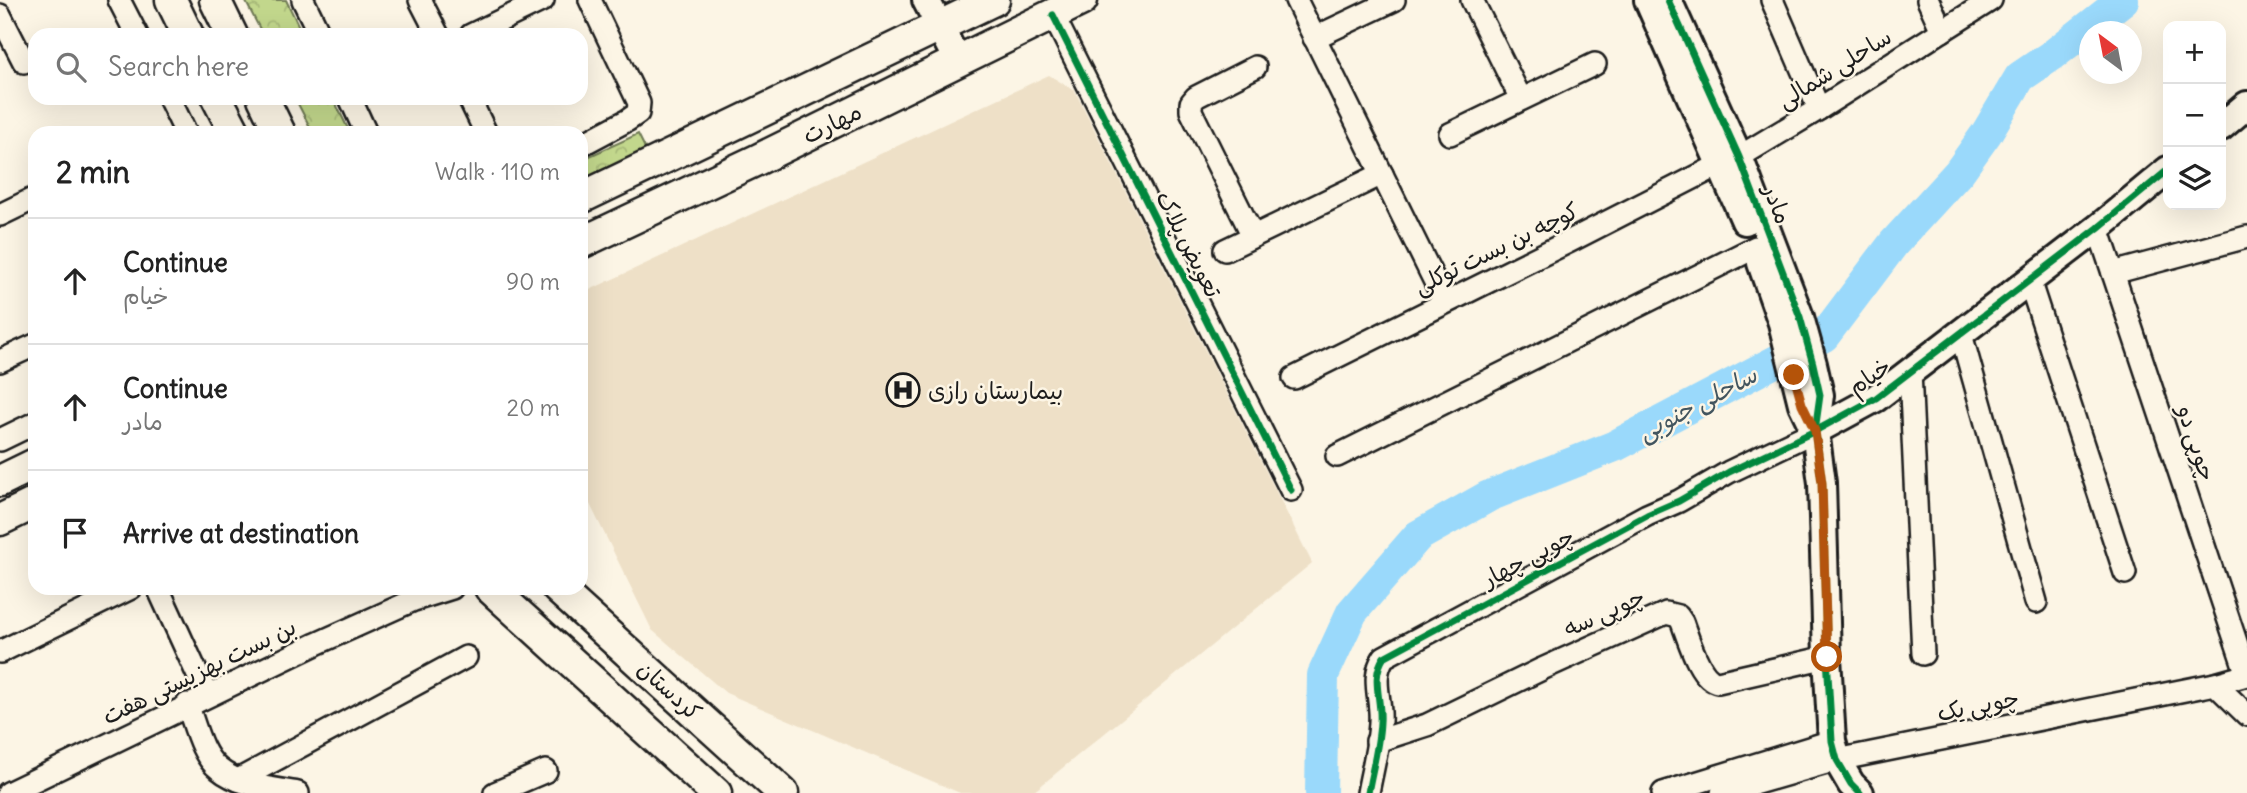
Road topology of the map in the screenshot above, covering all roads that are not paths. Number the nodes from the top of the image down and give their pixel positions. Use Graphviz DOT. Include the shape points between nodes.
graph roads {
  1 [pos="119,0"];
  2 [pos="171,0"];
  3 [pos="215,0"];
  4 [pos="303,0"];
  5 [pos="420,0"];
  6 [pos="543,0"];
  7 [pos="590,0"];
  8 [pos="926,0"];
  9 [pos="994,0"];
  10 [pos="1082,0"];
  11 [pos="1296,0"];
  12 [pos="1394,0"];
  13 [pos="1472,0"];
  14 [pos="1648,0"];
  15 [pos="1668,0"];
  16 [pos="1772,0"];
  17 [pos="1928,0"];
  18 [pos="1991,0"];
  19 [pos="0,15"];
  20 [pos="1053,15"];
  21 [pos="939,27"];
  22 [pos="133,28"];
  23 [pos="185,28"];
  24 [pos="229,28"];
  25 [pos="317,28"];
  26 [pos="434,28"];
  27 [pos="485,28"];
  28 [pos="1942,31"];
  29 [pos="1314,38"];
  30 [pos="24,62"];
  31 [pos="958,62"];
  32 [pos="1595,64"];
  33 [pos="1255,67"];
  34 [pos="1521,99"];
  35 [pos="171,105"];
  36 [pos="221,105"];
  37 [pos="266,105"];
  38 [pos="353,105"];
  39 [pos="472,105"];
  40 [pos="2247,105"];
  41 [pos="1819,110"];
  42 [pos="2226,123"];
  43 [pos="177,126"];
  44 [pos="232,126"];
  45 [pos="277,126"];
  46 [pos="363,126"];
  47 [pos="483,126"];
  48 [pos="1450,134"];
  49 [pos="588,141"];
  50 [pos="1730,160"];
  51 [pos="1382,174"];
  52 [pos="2163,174"];
  53 [pos="588,195"];
  54 [pos="28,201"];
  55 [pos="1,211"];
  56 [pos="2098,228"];
  57 [pos="1253,236"];
  58 [pos="2247,237"];
  59 [pos="588,240"];
  60 [pos="1756,247"];
  61 [pos="1225,250"];
  62 [pos="2113,273"];
  63 [pos="2029,280"];
  64 [pos="1445,302"];
  65 [pos="1791,320"];
  66 [pos="1961,334"];
  67 [pos="28,348"];
  68 [pos="0,361"];
  69 [pos="1910,370"];
  70 [pos="1294,378"];
  71 [pos="28,426"];
  72 [pos="1815,431"];
  73 [pos="0,440"];
  74 [pos="1336,456"];
  75 [pos="28,467"];
  76 [pos="0,481"];
  77 [pos="1291,491"];
  78 [pos="28,506"];
  79 [pos="0,520"];
  80 [pos="2125,573"];
  81 [pos="117,595"];
  82 [pos="161,595"];
  83 [pos="409,595"];
  84 [pos="498,595"];
  85 [pos="565,595"];
  86 [pos="2036,602"];
  87 [pos="0,652"];
  88 [pos="1923,654"];
  89 [pos="466,657"];
  90 [pos="1827,657"];
  91 [pos="2247,675"];
  92 [pos="2216,684"];
  93 [pos="207,695"];
  94 [pos="187,704"];
  95 [pos="2247,715"];
  96 [pos="1377,741"];
  97 [pos="1834,751"];
  98 [pos="546,771"];
  99 [pos="237,780"];
  100 [pos="1759,787"];
  101 [pos="8,793"];
  102 [pos="298,793"];
  103 [pos="495,793"];
  104 [pos="716,793"];
  105 [pos="783,793"];
  106 [pos="1367,793"];
  107 [pos="1663,793"];
  108 [pos="1722,793"];
  109 [pos="1860,793"];
  1 -- 22 [label="street"];
  2 -- 23 [label="main road"];
  3 -- 24 [label="main road"];
  4 -- 25 [label="street"];
  5 -- 26 [label="street"];
  6 -- 27 [label="street"];
  7 -- 49 [label="street" via="639,103 638,113"];
  8 -- 21 [label="street"];
  9 -- 21 [label="main road, مهارت"];
  10 -- 20 [label="main road, مهارت"];
  11 -- 29 [label="street"];
  12 -- 29 [label="street"];
  13 -- 34 [label="street"];
  14 -- 50 [label="street, مادر"];
  15 -- 50 [label="street, مادر"];
  16 -- 41 [label="street"];
  17 -- 28 [label="street"];
  18 -- 28 [label="street, ساحلی شمالی"];
  19 -- 30 [label="street"];
  20 -- 31 [label="main road, مهارت"];
  20 -- 77 [label="street, تعویض پلاک"];
  21 -- 31 [label="street"];
  21 -- 53 [label="main road, مهارت"];
  28 -- 41 [label="street, ساحلی شمالی"];
  29 -- 51 [label="street"];
  31 -- 59 [label="main road, مهارت"];
  32 -- 34 [label="street"];
  33 -- 57 [label="street" via="1191,103"];
  34 -- 48 [label="street"];
  35 -- 43 [label="street"];
  36 -- 44 [label="main road"];
  37 -- 45 [label="main road"];
  38 -- 46 [label="street"];
  39 -- 47 [label="street"];
  40 -- 42 [label="street"];
  41 -- 50 [label="street, ساحلی شمالی"];
  50 -- 60 [label="street, مادر"];
  50 -- 64 [label="street, کوچه بن بست توکلی"];
  50 -- 65 [label="street, مادر"];
  51 -- 57 [label="street"];
  51 -- 64 [label="street"];
  52 -- 56 [label="street, خیام"];
  54 -- 55 [label="street"];
  56 -- 62 [label="street, چوپی دو"];
  56 -- 63 [label="street, خیام"];
  57 -- 61 [label="street"];
  58 -- 62 [label="street"];
  60 -- 65 [label="street, مادر"];
  60 -- 74 [label="street"];
  62 -- 91 [label="street, چوپی دو"];
  63 -- 66 [label="street, خیام"];
  63 -- 80 [label="street"];
  64 -- 70 [label="street, کوچه بن بست توکلی"];
  65 -- 72 [label="street, مادر" via="1803,370 1820,395"];
  66 -- 69 [label="street, خیام"];
  66 -- 86 [label="street"];
  67 -- 68 [label="street"];
  69 -- 72 [label="street, خیام" via="1876,398"];
  69 -- 88 [label="street"];
  71 -- 73 [label="street"];
  72 -- 90 [label="street" via="1822,483"];
  72 -- 96 [label="street, چوپی چهار" via="1647,515 1384,657 1376,675"];
  75 -- 76 [label="main road"];
  78 -- 79 [label="main road"];
  81 -- 87 [label="street"];
  82 -- 93 [label="street"];
  83 -- 93 [label="street, بن بست بهزیستی هفت"];
  84 -- 104 [label="main road, کردستان"];
  85 -- 105 [label="main road, کردستان"];
  89 -- 99 [label="street"];
  90 -- 96 [label="street, چوپی سه" via="1712,681 1703,673 1682,622 1667,613 1427,725"];
  90 -- 97 [label="street"];
  91 -- 92 [label="street, چوپی یک"];
  92 -- 95 [label="street"];
  92 -- 97 [label="street, چوپی یک"];
  93 -- 94 [label="street, بن بست بهزیستی هفت"];
  94 -- 99 [label="street" via="204,749 217,768"];
  94 -- 101 [label="street, بن بست بهزیستی هفت"];
  96 -- 106 [label="street, چوپی چهار"];
  97 -- 100 [label="street, چوپی یک"];
  97 -- 107 [label="street"];
  97 -- 109 [label="street"];
  98 -- 103 [label="street"];
  99 -- 102 [label="street"];
  100 -- 108 [label="street, چوپی یک"];
}
